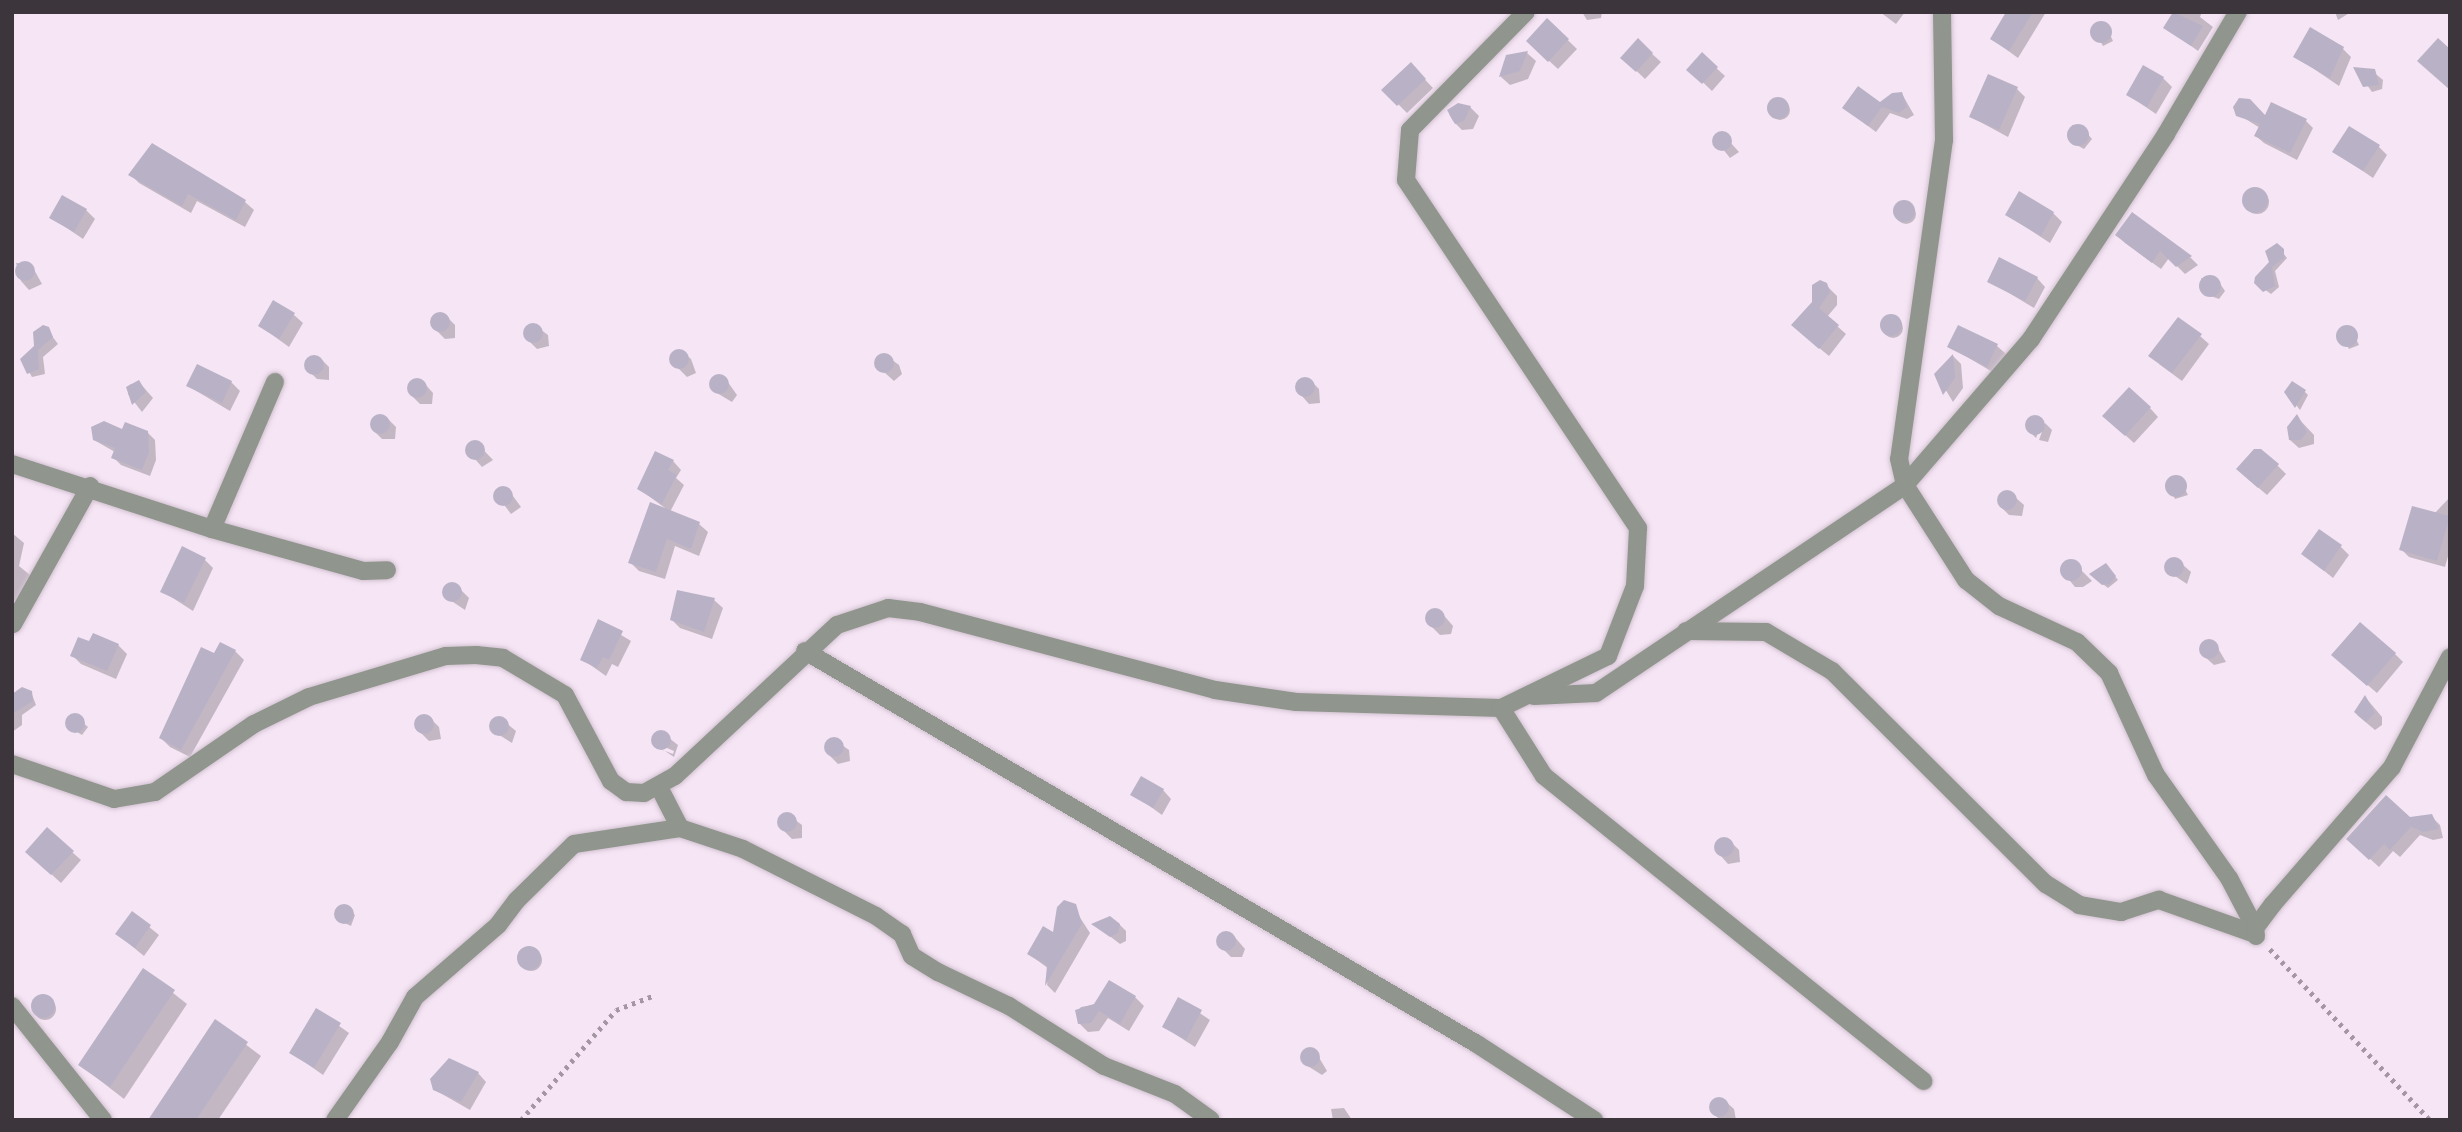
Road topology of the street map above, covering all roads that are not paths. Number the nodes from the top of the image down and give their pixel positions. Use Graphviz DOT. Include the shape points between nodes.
graph roads {
  1 [pos="1526,12"];
  2 [pos="1942,12"];
  3 [pos="2238,12"];
  4 [pos="275,382"];
  5 [pos="12,464"];
  6 [pos="1905,485"];
  7 [pos="90,486"];
  8 [pos="212,528"];
  9 [pos="387,570"];
  10 [pos="13,624"];
  11 [pos="1686,631"];
  12 [pos="805,651"];
  13 [pos="2450,657"];
  14 [pos="1525,697"];
  15 [pos="1501,708"];
  16 [pos="12,764"];
  17 [pos="659,787"];
  18 [pos="680,828"];
  19 [pos="2256,933"];
  20 [pos="12,1006"];
  21 [pos="1924,1081"];
  22 [pos="103,1120"];
  23 [pos="335,1120"];
  24 [pos="1211,1120"];
  25 [pos="1594,1120"];
  1 -- 14 [label="street" via="1410,130 1406,180 1638,528 1635,586 1608,656"];
  2 -- 6 [label="street" via="1944,141 1899,458"];
  3 -- 6 [label="street" via="2166,134 2031,339"];
  4 -- 8 [label="street"];
  5 -- 7 [label="street"];
  6 -- 11 [label="street"];
  6 -- 19 [label="street" via="1966,580 2000,606 2077,642 2109,673 2156,775 2229,878"];
  7 -- 8 [label="street"];
  7 -- 10 [label="street"];
  8 -- 9 [label="street" via="363,570"];
  11 -- 14 [label="street" via="1595,693"];
  11 -- 19 [label="street" via="1766,632 1832,671 2046,884 2079,905 2121,912 2159,900"];
  12 -- 15 [label="street" via="837,625 888,608 920,612 1215,690 1309,703"];
  12 -- 17 [label="street"];
  12 -- 25 [label="street" via="1477,1044"];
  13 -- 19 [label="street" via="2392,768"];
  14 -- 15 [label="street"];
  15 -- 21 [label="street" via="1544,776"];
  16 -- 17 [label="street" via="114,799 155,792 254,724 309,697 446,656 476,655 503,658 565,695 611,781 626,792 644,793"];
  17 -- 18 [label="street"];
  18 -- 23 [label="street" via="574,844 498,925 415,997 390,1042"];
  18 -- 24 [label="street" via="743,849 876,916 902,934 912,956 929,967 1000,1000 1104,1066 1175,1094"];
  20 -- 22 [label="street"];
}
